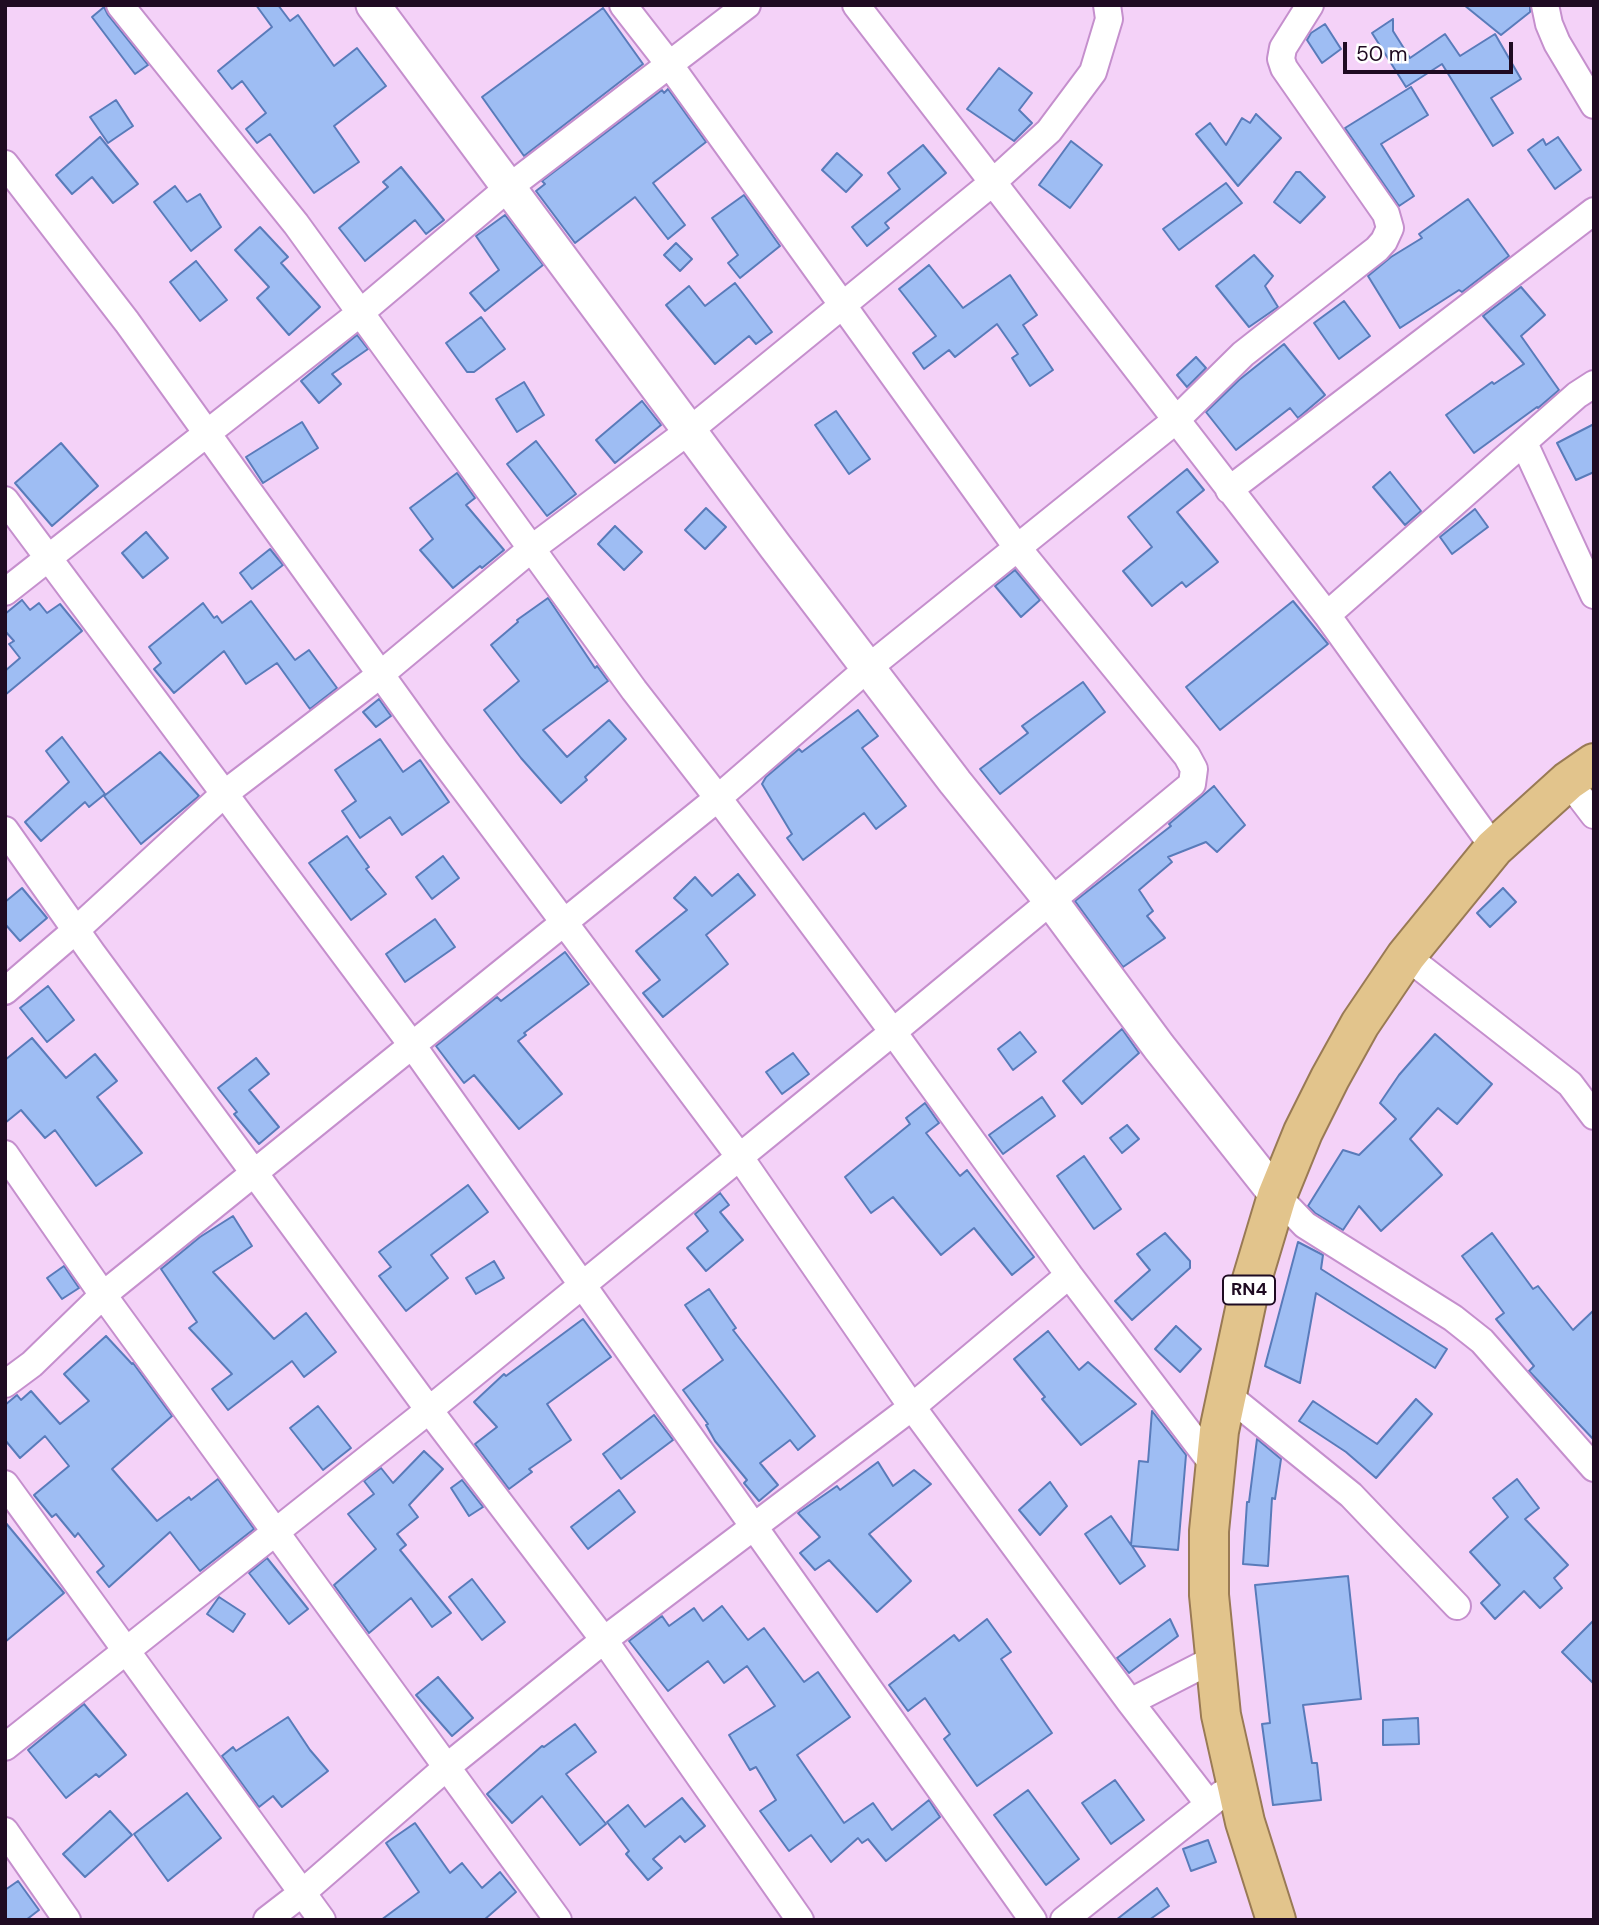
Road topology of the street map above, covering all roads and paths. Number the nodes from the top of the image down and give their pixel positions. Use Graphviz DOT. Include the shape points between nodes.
graph roads {
  1 [pos="120,5"];
  2 [pos="373,5"];
  3 [pos="623,5"];
  4 [pos="747,5"];
  5 [pos="856,5"];
  6 [pos="1107,5"];
  7 [pos="1310,5"];
  8 [pos="1545,5"];
  9 [pos="669,64"];
  10 [pos="1594,105"];
  11 [pos="5,163"];
  12 [pos="992,183"];
  13 [pos="508,188"];
  14 [pos="1594,211"];
  15 [pos="843,306"];
  16 [pos="360,313"];
  17 [pos="1594,384"];
  18 [pos="1176,420"];
  19 [pos="690,430"];
  20 [pos="208,432"];
  21 [pos="1524,443"];
  22 [pos="1229,490"];
  23 [pos="5,500"];
  24 [pos="1016,547"];
  25 [pos="531,549"];
  26 [pos="50,558"];
  27 [pos="5,592"];
  28 [pos="1594,596"];
  29 [pos="1327,614"];
  30 [pos="868,668"];
  31 [pos="381,674"];
  32 [pos="1581,772"];
  33 [pos="224,794"];
  34 [pos="719,798"];
  35 [pos="1594,815"];
  36 [pos="5,830"];
  37 [pos="1494,848"];
  38 [pos="1051,901"];
  39 [pos="564,922"];
  40 [pos="76,930"];
  41 [pos="1406,956"];
  42 [pos="5,991"];
  43 [pos="893,1032"];
  44 [pos="412,1045"];
  45 [pos="1594,1116"];
  46 [pos="5,1154"];
  47 [pos="739,1156"];
  48 [pos="254,1172"];
  49 [pos="1277,1196"];
  50 [pos="1069,1275"];
  51 [pos="581,1284"];
  52 [pos="103,1295"];
  53 [pos="5,1384"];
  54 [pos="1225,1393"];
  55 [pos="912,1406"];
  56 [pos="429,1410"];
  57 [pos="1215,1467"];
  58 [pos="1594,1468"];
  59 [pos="5,1484"];
  60 [pos="752,1527"];
  61 [pos="276,1531"];
  62 [pos="1457,1606"];
  63 [pos="604,1640"];
  64 [pos="125,1651"];
  65 [pos="1214,1659"];
  66 [pos="1130,1702"];
  67 [pos="5,1747"];
  68 [pos="448,1766"];
  69 [pos="1222,1794"];
  70 [pos="5,1831"];
  71 [pos="302,1893"];
  72 [pos="67,1920"];
  73 [pos="267,1920"];
  74 [pos="322,1920"];
  75 [pos="558,1920"];
  76 [pos="800,1920"];
  77 [pos="1033,1920"];
  78 [pos="1063,1920"];
  79 [pos="1276,1920"];
  1 -- 16 [label="street" via="296,224"];
  2 -- 13 [label="street"];
  3 -- 9 [label="street"];
  4 -- 9 [label="street"];
  5 -- 12 [label="street"];
  6 -- 12 [label="street" via="1109,19 1093,72 1049,131"];
  7 -- 18 [label="street" via="1283,48 1284,68 1386,214 1390,228 1377,249 1243,354"];
  8 -- 10 [label="street" via="1557,43"];
  9 -- 13 [label="street"];
  9 -- 15 [label="street"];
  11 -- 20 [label="street"];
  12 -- 15 [label="street"];
  12 -- 18 [label="street"];
  13 -- 16 [label="street"];
  13 -- 19 [label="street"];
  14 -- 22 [label="street"];
  15 -- 19 [label="street"];
  15 -- 24 [label="street"];
  16 -- 20 [label="street"];
  16 -- 25 [label="street"];
  17 -- 21 [label="street"];
  18 -- 22 [label="street"];
  18 -- 24 [label="street"];
  19 -- 25 [label="street"];
  19 -- 30 [label="street"];
  20 -- 26 [label="street"];
  20 -- 31 [label="street"];
  21 -- 28 [label="street"];
  21 -- 29 [label="street"];
  22 -- 29 [label="street"];
  23 -- 26 [label="street"];
  24 -- 30 [label="street"];
  24 -- 38 [label="street" via="1194,769 1192,784"];
  25 -- 31 [label="street"];
  25 -- 34 [label="street"];
  26 -- 27 [label="street"];
  26 -- 33 [label="street"];
  29 -- 37 [label="street"];
  30 -- 34 [label="street"];
  30 -- 38 [label="street"];
  31 -- 33 [label="street"];
  31 -- 39 [label="street"];
  32 -- 35 [label="street"];
  32 -- 37 [label="highway, RN4"];
  33 -- 40 [label="street"];
  33 -- 44 [label="street"];
  34 -- 39 [label="street"];
  34 -- 43 [label="street"];
  36 -- 40 [label="street"];
  37 -- 41 [label="highway, RN4"];
  38 -- 43 [label="street"];
  38 -- 49 [label="street"];
  39 -- 44 [label="street"];
  39 -- 47 [label="street"];
  40 -- 42 [label="street"];
  40 -- 48 [label="street"];
  41 -- 45 [label="street" via="1570,1084"];
  41 -- 49 [label="highway, RN4" via="1330,1077"];
  43 -- 47 [label="street"];
  43 -- 50 [label="street"];
  44 -- 48 [label="street"];
  44 -- 51 [label="street"];
  46 -- 52 [label="street"];
  47 -- 51 [label="street"];
  47 -- 55 [label="street"];
  48 -- 52 [label="street"];
  48 -- 56 [label="street"];
  49 -- 54 [label="highway, RN4"];
  49 -- 58 [label="street" via="1305,1225 1482,1341"];
  50 -- 55 [label="street"];
  50 -- 57 [label="street"];
  51 -- 56 [label="street"];
  51 -- 60 [label="street"];
  52 -- 53 [label="street"];
  52 -- 61 [label="street"];
  54 -- 57 [label="highway, RN4"];
  54 -- 62 [label="street" via="1351,1495"];
  55 -- 60 [label="street"];
  55 -- 66 [label="street"];
  56 -- 61 [label="street"];
  56 -- 63 [label="street"];
  57 -- 65 [label="highway, RN4" via="1209,1531"];
  59 -- 64 [label="street"];
  60 -- 63 [label="street"];
  60 -- 77 [label="street"];
  61 -- 64 [label="street"];
  61 -- 68 [label="street"];
  63 -- 68 [label="street"];
  63 -- 76 [label="street"];
  64 -- 67 [label="street"];
  64 -- 71 [label="street"];
  65 -- 66 [label="street"];
  65 -- 69 [label="highway, RN4" via="1221,1715"];
  66 -- 69 [label="street"];
  68 -- 71 [label="street"];
  68 -- 75 [label="street"];
  69 -- 78 [label="street"];
  69 -- 79 [label="highway, RN4"];
  70 -- 72 [label="street"];
  71 -- 73 [label="street"];
  71 -- 74 [label="street"];
}
